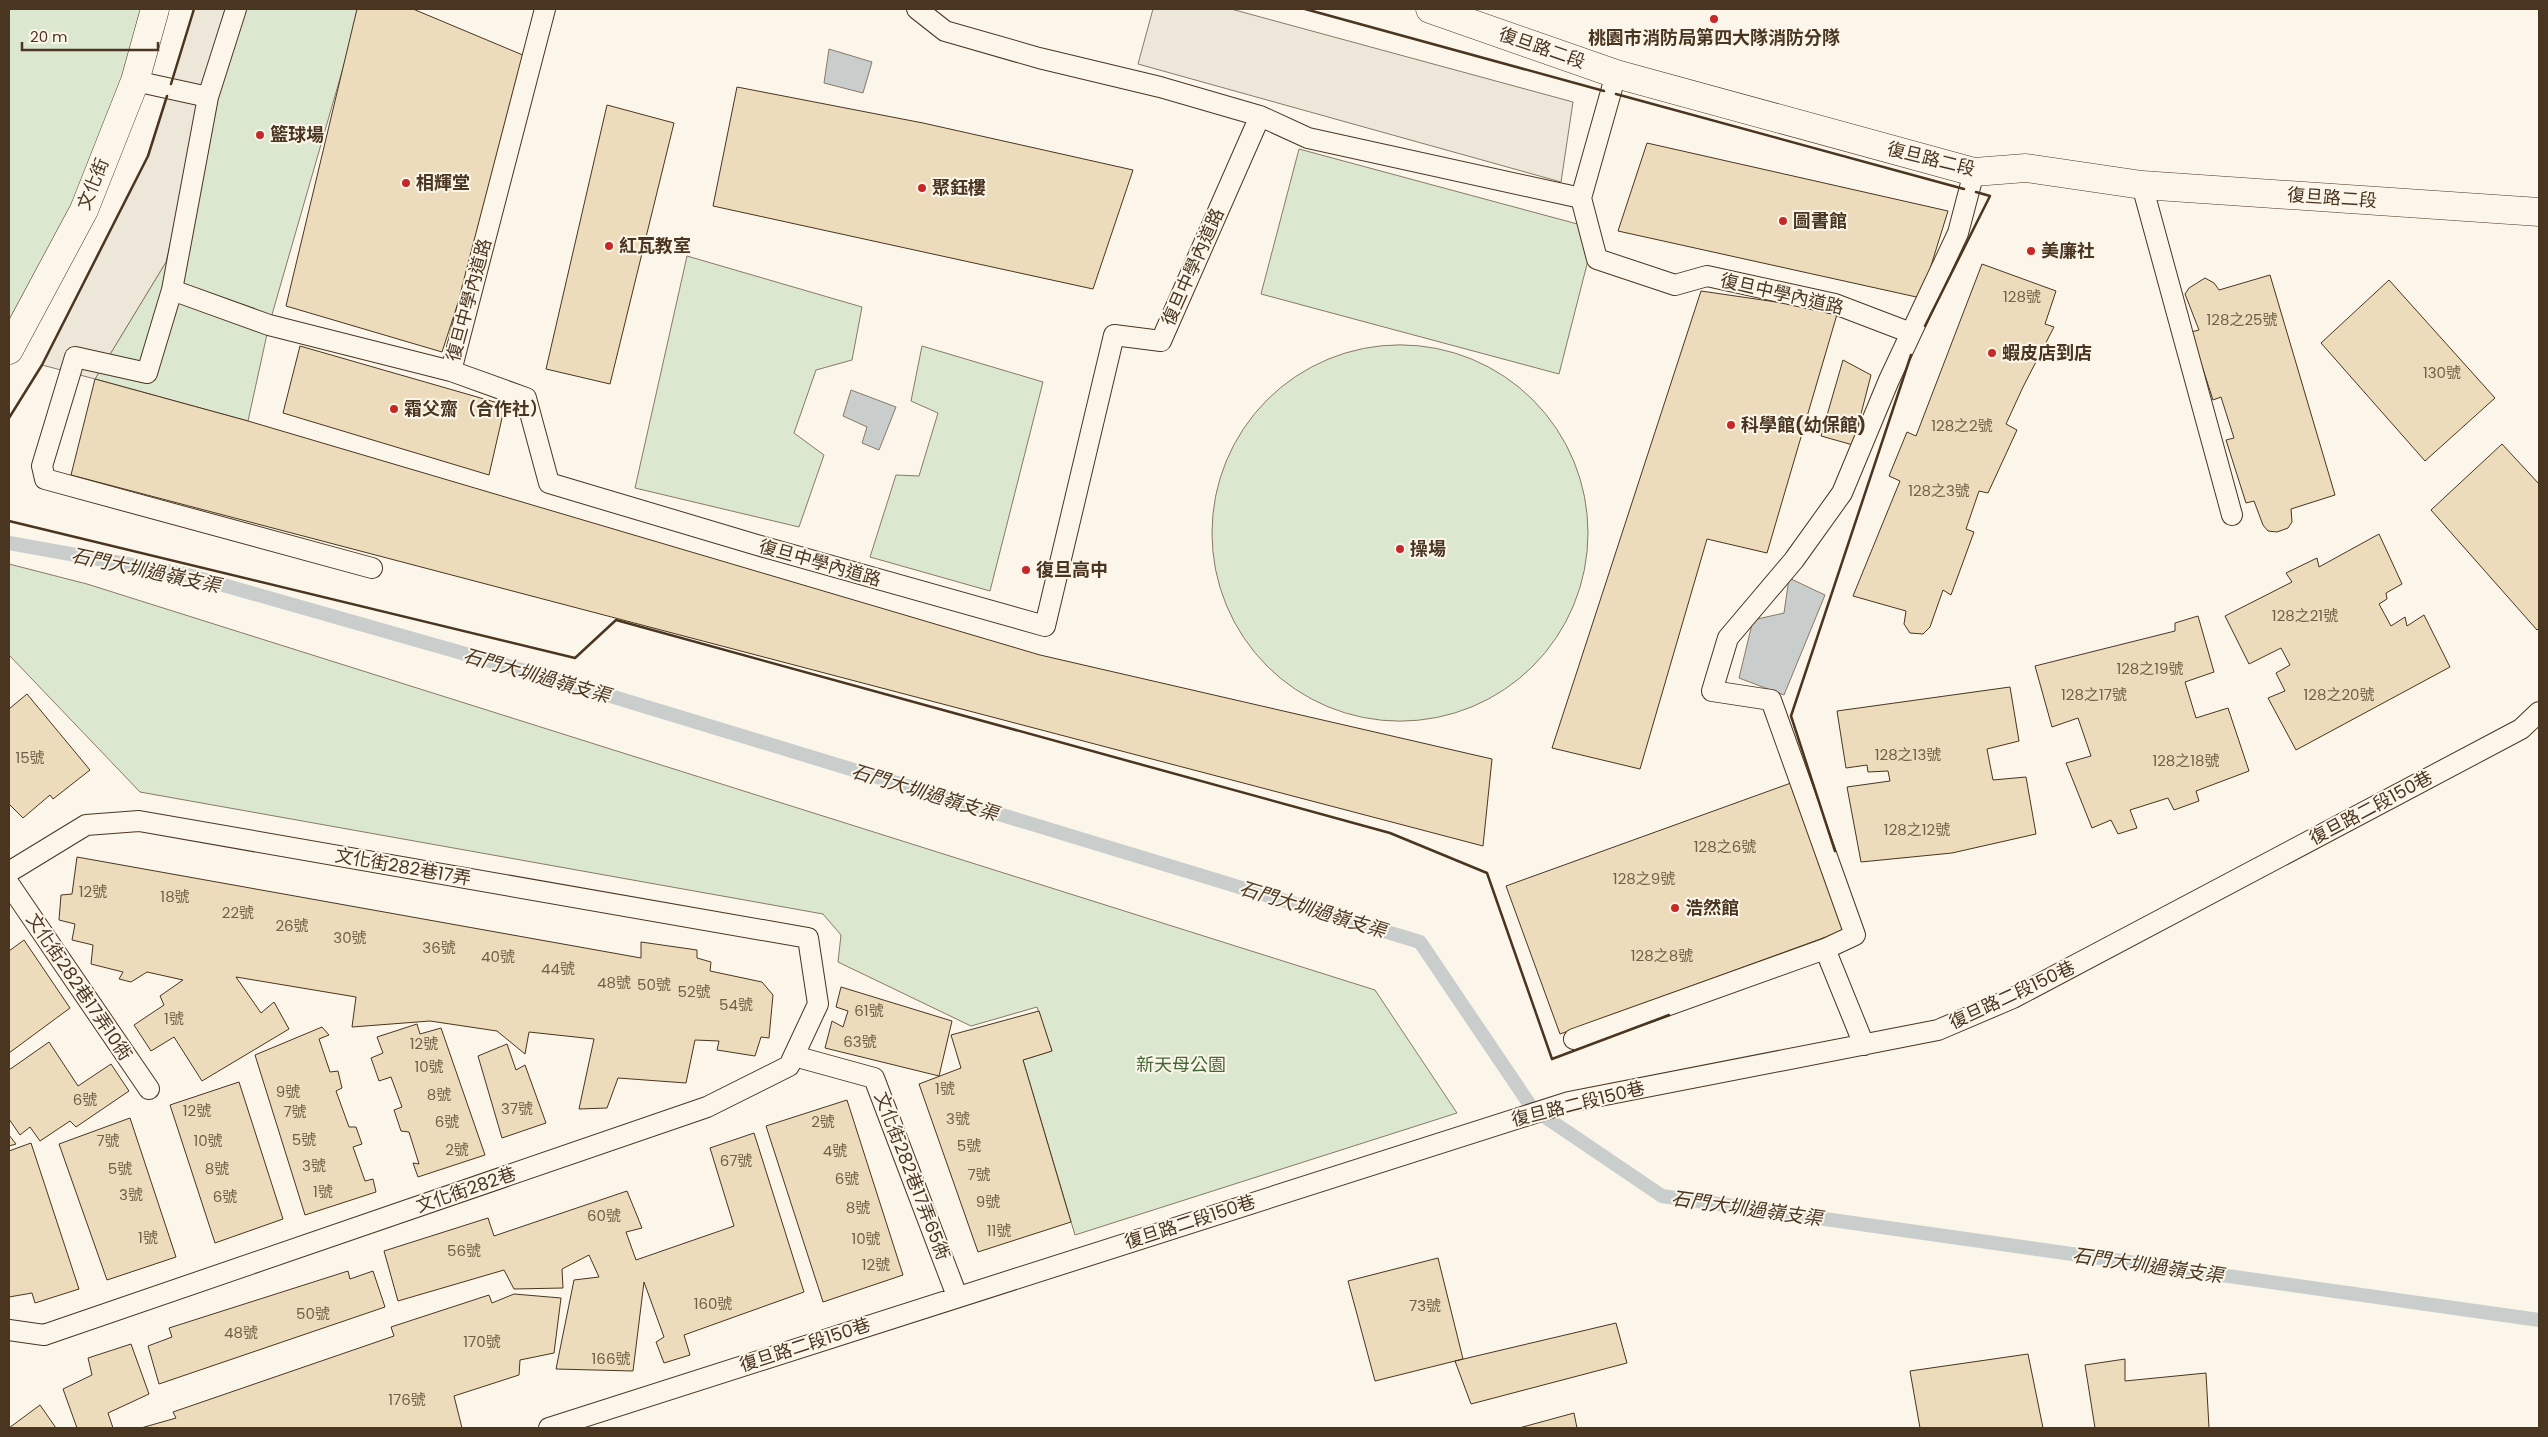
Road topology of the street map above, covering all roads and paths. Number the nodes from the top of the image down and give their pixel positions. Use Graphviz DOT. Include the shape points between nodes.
graph roads {
  1 [pos="155,9"];
  2 [pos="236,9"];
  3 [pos="545,9"];
  4 [pos="917,9"];
  5 [pos="1430,9"];
  6 [pos="1616,74"];
  7 [pos="135,81"];
  8 [pos="208,97"];
  9 [pos="1260,116"];
  10 [pos="1974,172"];
  11 [pos="2142,185"];
  12 [pos="1581,198"];
  13 [pos="2539,212"];
  14 [pos="172,290"];
  15 [pos="1911,333"];
  16 [pos="9,350"];
  17 [pos="451,372"];
  18 [pos="2232,515"];
  19 [pos="372,568"];
  20 [pos="2539,712"];
  21 [pos="9,872"];
  22 [pos="9,884"];
  23 [pos="808,938"];
  24 [pos="1825,950"];
  25 [pos="1574,1039"];
  26 [pos="1864,1045"];
  27 [pos="794,1056"];
  28 [pos="149,1090"];
  29 [pos="957,1296"];
  30 [pos="9,1330"];
  31 [pos="549,1428"];
  1 -- 7 [label="street, 文化街"];
  2 -- 8 [label="lane"];
  3 -- 17 [label="lane, 復旦中學內道路"];
  4 -- 9 [label="lane" via="946,31"];
  5 -- 6 [label="street, 復旦路二段"];
  6 -- 10 [label="street, 復旦路二段"];
  6 -- 12 [label="lane"];
  7 -- 8 [label="lane"];
  7 -- 16 [label="street, 文化街" via="84,210"];
  8 -- 14 [label="lane"];
  9 -- 12 [label="lane" via="1308,138"];
  9 -- 17 [label="lane, 復旦中學內道路" via="1161,341 1114,335 1044,626 549,483 526,398"];
  10 -- 11 [label="street, 復旦路二段" via="2026,168"];
  10 -- 15 [label="lane" via="1958,233"];
  11 -- 13 [label="street, 復旦路二段"];
  11 -- 18 [label="lane"];
  12 -- 15 [label="lane, 復旦中學內道路" via="1597,259 1675,285 1707,276 1835,304"];
  14 -- 17 [label="lane" via="269,325"];
  14 -- 19 [label="lane" via="147,373 75,357 42,466 45,479"];
  15 -- 24 [label="lane" via="1842,493 1794,560 1728,638 1712,691 1771,700 1855,936"];
  20 -- 26 [label="lane, 復旦路二段150巷" via="2521,729 2013,998 1938,1030"];
  21 -- 23 [label="lane, 文化街282巷17弄" via="86,824 139,821"];
  22 -- 28 [label="lane, 文化街282巷17弄10衖"];
  23 -- 27 [label="lane, 文化街282巷" via="818,1004"];
  24 -- 25 [label="lane"];
  24 -- 26 [label="lane"];
  26 -- 29 [label="lane, 復旦路二段150巷" via="1569,1102"];
  27 -- 29 [label="lane, 文化街282巷17弄65衖" via="874,1078"];
  27 -- 30 [label="lane, 文化街282巷" via="789,1066 706,1107 44,1334"];
  29 -- 31 [label="lane, 復旦路二段150巷"];
}
